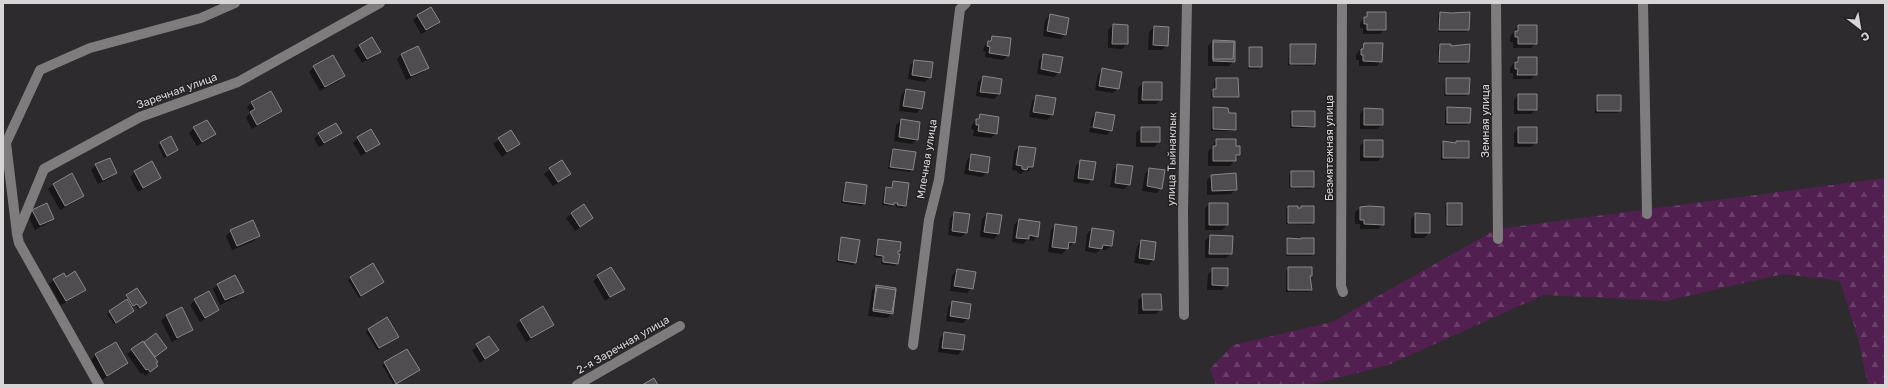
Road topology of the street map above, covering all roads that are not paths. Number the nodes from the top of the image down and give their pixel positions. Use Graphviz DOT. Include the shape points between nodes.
graph roads {
  1 [pos="234,3"];
  2 [pos="380,3"];
  3 [pos="966,3"];
  4 [pos="1187,3"];
  5 [pos="1342,3"];
  6 [pos="1496,3"];
  7 [pos="1643,3"];
  8 [pos="4,143"];
  9 [pos="1647,214"];
  10 [pos="17,234"];
  11 [pos="1498,239"];
  12 [pos="1343,292"];
  13 [pos="1184,315"];
  14 [pos="680,326"];
  15 [pos="912,345"];
  16 [pos="99,385"];
  17 [pos="577,385"];
  1 -- 8 [label="street" via="201,18 90,48 40,70"];
  2 -- 10 [label="street, Заречная улица" via="238,82 140,117 44,169"];
  3 -- 15 [label="street, Млечная улица" via="960,9 939,180 929,220"];
  4 -- 13 [label="street, улица Тыйнаклык"];
  5 -- 12 [label="street, Безмятежная улица"];
  6 -- 11 [label="street, Земная улица"];
  7 -- 9 [label="street"];
  8 -- 10 [label="street"];
  10 -- 16 [label="street"];
  14 -- 17 [label="street, 2-я Заречная улица"];
}
